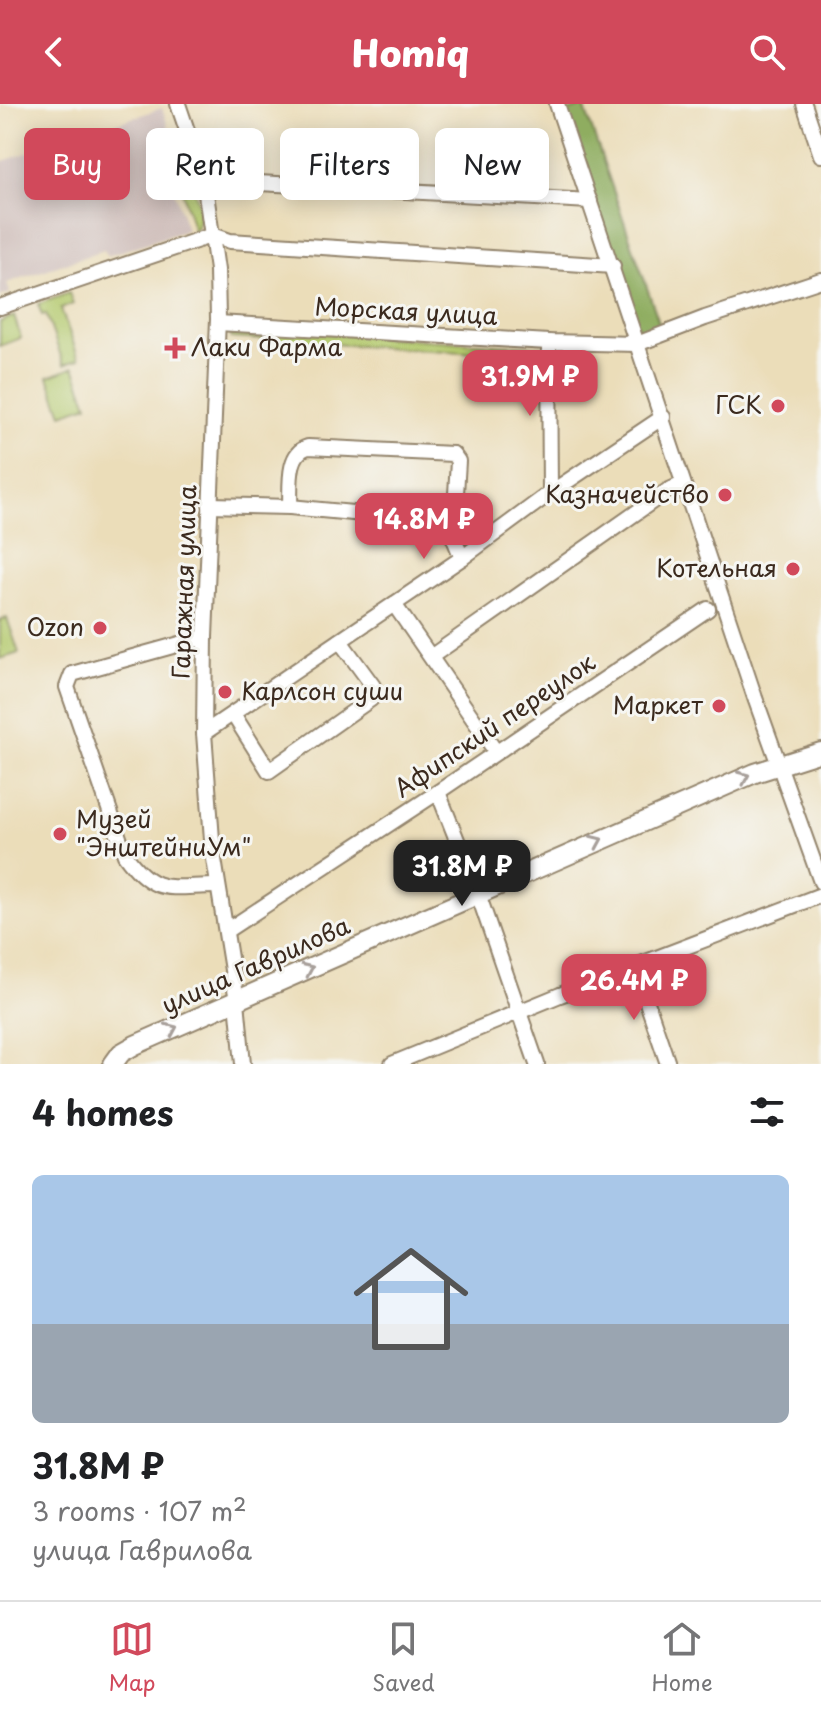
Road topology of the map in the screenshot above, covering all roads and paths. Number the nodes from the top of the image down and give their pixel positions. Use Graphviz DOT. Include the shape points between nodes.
graph roads {
  1 [pos="178,104"];
  2 [pos="804,104"];
  3 [pos="560,105"];
  4 [pos="186,128"];
  5 [pos="821,155"];
  6 [pos="264,183"];
  7 [pos="207,200"];
  8 [pos="590,201"];
  9 [pos="213,235"];
  10 [pos="613,266"];
  11 [pos="821,280"];
  12 [pos="0,307"];
  13 [pos="218,323"];
  14 [pos="549,342"];
  15 [pos="637,344"];
  16 [pos="663,417"];
  17 [pos="683,484"];
  18 [pos="550,493"];
  19 [pos="210,505"];
  20 [pos="290,507"];
  21 [pos="447,522"];
  22 [pos="462,558"];
  23 [pos="394,604"];
  24 [pos="708,609"];
  25 [pos="205,637"];
  26 [pos="340,641"];
  27 [pos="432,656"];
  28 [pos="233,714"];
  29 [pos="204,733"];
  30 [pos="496,752"];
  31 [pos="821,752"];
  32 [pos="780,764"];
  33 [pos="438,792"];
  34 [pos="821,882"];
  35 [pos="217,886"];
  36 [pos="478,894"];
  37 [pos="821,895"];
  38 [pos="226,931"];
  39 [pos="635,967"];
  40 [pos="237,1001"];
  41 [pos="517,1012"];
  42 [pos="113,1064"];
  43 [pos="243,1064"];
  44 [pos="392,1064"];
  45 [pos="537,1064"];
  46 [pos="668,1064"];
  1 -- 4 [label="street, Гаражная улица"];
  2 -- 5 [label="street"];
  3 -- 8 [label="street"];
  6 -- 8 [label="street"];
  7 -- 9 [label="street, Гаражная улица"];
  8 -- 10 [label="street"];
  9 -- 10 [label="street" via="230,241"];
  9 -- 12 [label="street"];
  9 -- 13 [label="street, Гаражная улица"];
  10 -- 15 [label="street"];
  11 -- 15 [label="street, Морская улица"];
  13 -- 14 [label="street, Морская улица"];
  13 -- 19 [label="street, Гаражная улица"];
  14 -- 15 [label="street, Морская улица"];
  14 -- 18 [label="street"];
  15 -- 16 [label="street"];
  16 -- 17 [label="street"];
  16 -- 18 [label="street"];
  17 -- 27 [label="street"];
  17 -- 32 [label="street"];
  18 -- 22 [label="street"];
  19 -- 20 [label="street"];
  19 -- 25 [label="street, Гаражная улица"];
  20 -- 21 [label="street"];
  20 -- 21 [label="street" via="299,449 453,454 458,461 455,510"];
  21 -- 22 [label="street"];
  22 -- 23 [label="street"];
  23 -- 26 [label="street"];
  23 -- 27 [label="street"];
  24 -- 30 [label="street, Афипский переулок"];
  25 -- 29 [label="street, Гаражная улица"];
  25 -- 35 [label="street" via="72,674 67,687 125,855 140,876 158,886"];
  26 -- 28 [label="street"];
  26 -- 28 [label="street" via="373,686 371,699 269,771"];
  27 -- 30 [label="street"];
  28 -- 29 [label="street"];
  29 -- 35 [label="street, Гаражная улица"];
  30 -- 33 [label="street, Афипский переулок"];
  31 -- 32 [label="main road, улица Гаврилова"];
  32 -- 34 [label="street"];
  36 -- 32 [label="main road, улица Гаврилова, one-way"];
  33 -- 36 [label="street"];
  33 -- 38 [label="street, Афипский переулок"];
  35 -- 38 [label="street, Гаражная улица"];
  40 -- 36 [label="main road, улица Гаврилова, one-way"];
  36 -- 41 [label="street"];
  37 -- 39 [label="street"];
  38 -- 40 [label="street, Гаражная улица"];
  39 -- 41 [label="street"];
  39 -- 46 [label="street"];
  42 -- 40 [label="main road, улица Гаврилова, one-way" via="135,1045"];
  40 -- 43 [label="street, Гаражная улица"];
  41 -- 44 [label="street"];
  41 -- 45 [label="street"];
}
